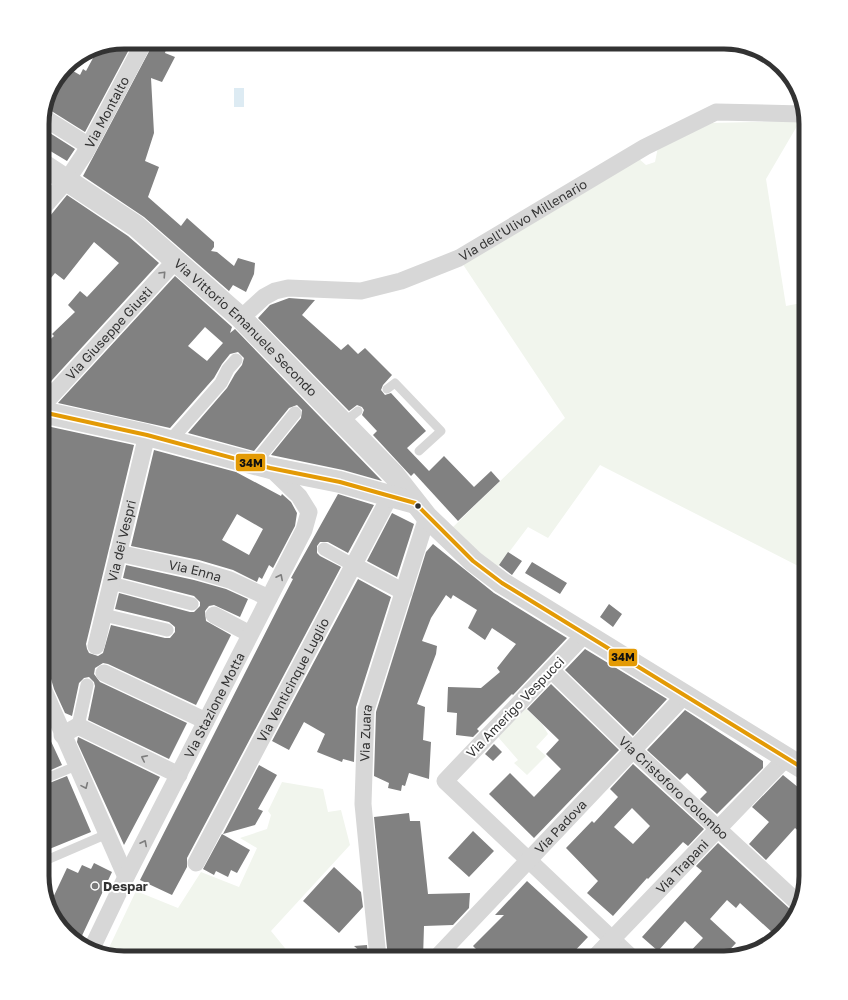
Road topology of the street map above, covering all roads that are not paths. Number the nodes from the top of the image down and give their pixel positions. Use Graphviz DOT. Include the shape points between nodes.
graph roads {
  1 [pos="140,49"];
  2 [pos="798,114"];
  3 [pos="49,121"];
  4 [pos="89,146"];
  5 [pos="49,168"];
  6 [pos="67,180"];
  7 [pos="49,201"];
  8 [pos="176,260"];
  9 [pos="241,318"];
  10 [pos="236,360"];
  11 [pos="387,389"];
  12 [pos="49,398"];
  13 [pos="295,413"];
  14 [pos="49,414"];
  15 [pos="147,435"];
  16 [pos="170,441"];
  17 [pos="419,451"];
  18 [pos="262,466"];
  19 [pos="390,496"];
  20 [pos="421,510"];
  21 [pos="324,549"];
  22 [pos="118,553"];
  23 [pos="354,565"];
  24 [pos="111,584"];
  25 [pos="404,592"];
  26 [pos="269,598"];
  27 [pos="192,604"];
  28 [pos="104,615"];
  29 [pos="214,615"];
  30 [pos="167,630"];
  31 [pos="586,633"];
  32 [pos="250,634"];
  33 [pos="96,646"];
  34 [pos="551,670"];
  35 [pos="104,673"];
  36 [pos="87,686"];
  37 [pos="685,694"];
  38 [pos="49,712"];
  39 [pos="206,721"];
  40 [pos="78,726"];
  41 [pos="62,735"];
  42 [pos="633,750"];
  43 [pos="786,758"];
  44 [pos="76,766"];
  45 [pos="799,766"];
  46 [pos="179,775"];
  47 [pos="49,777"];
  48 [pos="719,828"];
  49 [pos="107,834"];
  50 [pos="49,859"];
  51 [pos="529,860"];
  52 [pos="196,863"];
  53 [pos="126,877"];
  54 [pos="795,900"];
  55 [pos="612,939"];
  56 [pos="94,944"];
  57 [pos="377,951"];
  58 [pos="443,951"];
  59 [pos="601,951"];
  60 [pos="625,951"];
  1 -- 4 [label="street, Via Montalto"];
  2 -- 9 [label="street, Via dell'Ulivo Millenario" via="716,112 645,147 459,258 401,281 361,291 288,288 275,291 264,297"];
  3 -- 4 [label="street"];
  4 -- 6 [label="street, Via Montalto"];
  5 -- 6 [label="street, Via Vittorio Emanuele Secondo"];
  6 -- 7 [label="street, Via Montalto"];
  6 -- 8 [label="street, Via Vittorio Emanuele Secondo" via="136,226"];
  8 -- 9 [label="street, Via Vittorio Emanuele Secondo"];
  12 -- 8 [label="street, Via Giuseppe Giusti, one-way"];
  9 -- 20 [label="street, Via Vittorio Emanuele Secondo" via="350,417"];
  10 -- 16 [label="street" via="220,383"];
  11 -- 17 [label="lane" via="395,383 441,431"];
  13 -- 18 [label="street"];
  14 -- 15 [label="street"];
  15 -- 16 [label="street"];
  15 -- 22 [label="street, Via dei Vespri"];
  16 -- 18 [label="street"];
  18 -- 19 [label="street" via="340,482"];
  26 -- 18 [label="street, Via Stazione Motta, one-way" via="304,530 309,512 299,496"];
  19 -- 20 [label="street"];
  19 -- 23 [label="street, Via Venticinque Luglio"];
  20 -- 25 [label="street, Via Zuara"];
  20 -- 31 [label="street, Via Vittorio Emanuele Secondo" via="473,561 502,583"];
  21 -- 23 [label="street"];
  22 -- 24 [label="street, Via dei Vespri"];
  22 -- 26 [label="street, Via Enna" via="230,580"];
  23 -- 25 [label="street"];
  23 -- 52 [label="street, Via Venticinque Luglio"];
  24 -- 27 [label="street"];
  24 -- 28 [label="street, Via dei Vespri"];
  25 -- 57 [label="street, Via Zuara" via="366,710 363,804"];
  26 -- 32 [label="street, Via Stazione Motta"];
  28 -- 30 [label="street"];
  28 -- 33 [label="street, Via dei Vespri"];
  29 -- 32 [label="street"];
  31 -- 34 [label="street, Via Amerigo Vespucci"];
  31 -- 37 [label="street, Via Vittorio Emanuele Secondo"];
  32 -- 39 [label="street, Via Stazione Motta"];
  34 -- 42 [label="street, Via Cristoforo Colombo"];
  34 -- 51 [label="street, Via Amerigo Vespucci" via="445,782"];
  35 -- 39 [label="street"];
  36 -- 40 [label="street"];
  37 -- 42 [label="street, Via Padova"];
  37 -- 43 [label="street, Via Vittorio Emanuele Secondo"];
  38 -- 41 [label="street"];
  39 -- 46 [label="street, Via Stazione Motta"];
  40 -- 41 [label="street"];
  46 -- 40 [label="street, one-way"];
  41 -- 44 [label="street"];
  42 -- 48 [label="street, Via Cristoforo Colombo"];
  42 -- 51 [label="street, Via Padova"];
  43 -- 45 [label="street, Via Vittorio Emanuele Secondo"];
  43 -- 48 [label="street, Via Trapani"];
  44 -- 47 [label="lane"];
  44 -- 49 [label="street, one-way"];
  53 -- 46 [label="street, Via Stazione Motta, one-way"];
  48 -- 54 [label="street, Via Cristoforo Colombo"];
  48 -- 55 [label="street, Via Trapani"];
  49 -- 50 [label="lane"];
  49 -- 53 [label="street"];
  51 -- 55 [label="street"];
  51 -- 58 [label="street, Via Padova"];
  53 -- 56 [label="street, Via Stazione Motta"];
  55 -- 59 [label="street, Via Trapani"];
  55 -- 60 [label="street"];
}
